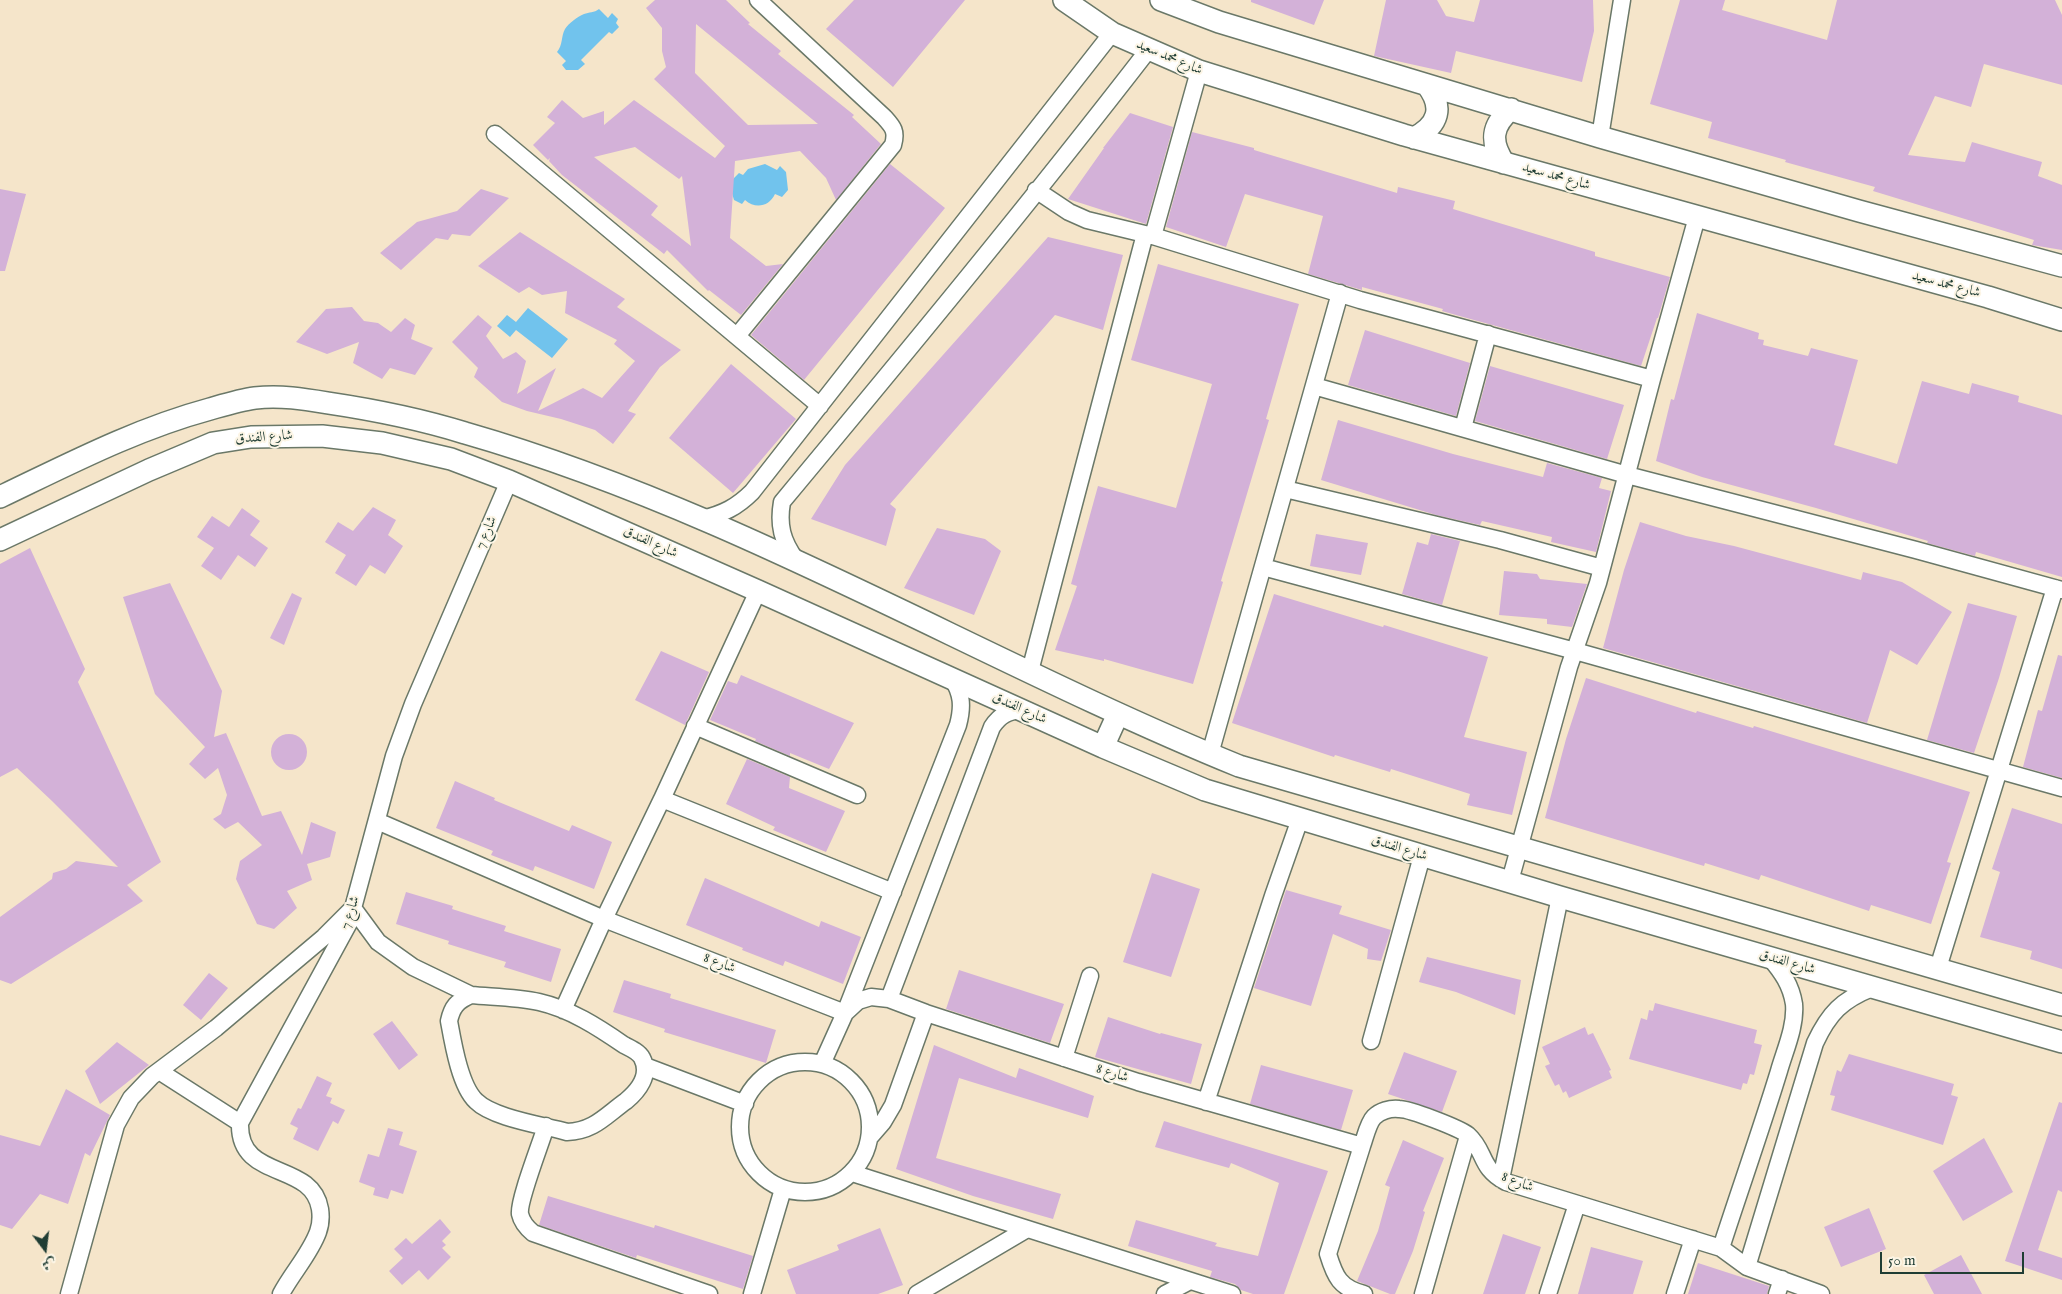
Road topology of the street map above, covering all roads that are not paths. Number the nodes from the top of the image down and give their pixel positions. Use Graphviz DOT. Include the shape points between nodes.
graph roads {
  1 [pos="758,0"];
  2 [pos="1064,0"];
  3 [pos="1161,0"];
  4 [pos="1622,0"];
  5 [pos="1112,33"];
  6 [pos="1149,49"];
  7 [pos="1199,71"];
  8 [pos="1427,85"];
  9 [pos="1512,109"];
  10 [pos="495,134"];
  11 [pos="1600,137"];
  12 [pos="1414,138"];
  13 [pos="1504,163"];
  14 [pos="1036,190"];
  15 [pos="1697,217"];
  16 [pos="1149,235"];
  17 [pos="2062,266"];
  18 [pos="1340,292"];
  19 [pos="2062,320"];
  20 [pos="1488,334"];
  21 [pos="737,336"];
  22 [pos="1652,379"];
  23 [pos="1314,386"];
  24 [pos="820,406"];
  25 [pos="1463,428"];
  26 [pos="1627,475"];
  27 [pos="509,481"];
  28 [pos="1284,489"];
  29 [pos="0,496"];
  30 [pos="702,519"];
  31 [pos="0,540"];
  32 [pos="796,560"];
  33 [pos="1263,566"];
  34 [pos="1602,568"];
  35 [pos="2058,589"];
  36 [pos="758,590"];
  37 [pos="1575,651"];
  38 [pos="1030,671"];
  39 [pos="952,678"];
  40 [pos="1022,710"];
  41 [pos="1118,714"];
  42 [pos="695,726"];
  43 [pos="1103,747"];
  44 [pos="1210,754"];
  45 [pos="2000,771"];
  46 [pos="2062,788"];
  47 [pos="857,794"];
  48 [pos="662,799"];
  49 [pos="1300,819"];
  50 [pos="377,821"];
  51 [pos="1520,847"];
  52 [pos="1422,856"];
  53 [pos="1510,882"];
  54 [pos="893,892"];
  55 [pos="1560,897"];
  56 [pos="353,908"];
  57 [pos="604,920"];
  58 [pos="1770,958"];
  59 [pos="1938,968"];
  60 [pos="1090,976"];
  61 [pos="1872,988"];
  62 [pos="471,995"];
  63 [pos="889,998"];
  64 [pos="2062,1005"];
  65 [pos="563,1010"];
  66 [pos="845,1013"];
  67 [pos="926,1013"];
  68 [pos="1371,1042"];
  69 [pos="2062,1042"];
  70 [pos="1064,1058"];
  71 [pos="822,1064"];
  72 [pos="645,1066"];
  73 [pos="160,1071"];
  74 [pos="1206,1102"];
  75 [pos="744,1104"];
  76 [pos="240,1124"];
  77 [pos="546,1126"];
  78 [pos="1468,1136"];
  79 [pos="870,1137"];
  80 [pos="1362,1146"];
  81 [pos="852,1173"];
  82 [pos="1501,1179"];
  83 [pos="783,1189"];
  84 [pos="1578,1204"];
  85 [pos="1027,1229"];
  86 [pos="1693,1239"];
  87 [pos="1721,1248"];
  88 [pos="1747,1267"];
  89 [pos="1190,1281"];
  90 [pos="1779,1287"];
  91 [pos="69,1294"];
  92 [pos="281,1294"];
  93 [pos="709,1294"];
  94 [pos="752,1294"];
  95 [pos="917,1294"];
  96 [pos="1165,1294"];
  97 [pos="1232,1294"];
  98 [pos="1364,1294"];
  99 [pos="1423,1294"];
  100 [pos="1548,1294"];
  101 [pos="1676,1294"];
  102 [pos="1821,1294"];
  1 -- 21 [label="street" via="884,117 896,136 893,145"];
  2 -- 5 [label="street, شارع محمد سعيد"];
  3 -- 8 [label="street" via="1219,22"];
  4 -- 11 [label="street"];
  5 -- 6 [label="street, شارع محمد سعيد"];
  5 -- 24 [label="street"];
  6 -- 7 [label="street, شارع محمد سعيد"];
  6 -- 14 [label="street"];
  7 -- 12 [label="street, شارع محمد سعيد"];
  7 -- 16 [label="street"];
  8 -- 9 [label="street"];
  8 -- 12 [label="street" via="1435,96 1434,122 1426,132"];
  9 -- 11 [label="street"];
  9 -- 13 [label="street" via="1502,117 1494,141"];
  10 -- 21 [label="street"];
  11 -- 17 [label="street"];
  12 -- 13 [label="street, شارع محمد سعيد"];
  13 -- 15 [label="street, شارع محمد سعيد"];
  14 -- 16 [label="street" via="1087,220"];
  14 -- 32 [label="street" via="991,250 782,502 781,533"];
  15 -- 19 [label="street, شارع محمد سعيد"];
  15 -- 22 [label="street"];
  16 -- 18 [label="street"];
  16 -- 38 [label="street"];
  18 -- 20 [label="street"];
  18 -- 23 [label="street"];
  20 -- 22 [label="street"];
  20 -- 25 [label="street"];
  21 -- 24 [label="street"];
  22 -- 26 [label="street"];
  23 -- 25 [label="street"];
  23 -- 28 [label="street"];
  24 -- 30 [label="street" via="738,506 721,515"];
  25 -- 26 [label="street"];
  26 -- 34 [label="street"];
  26 -- 35 [label="street"];
  27 -- 31 [label="street, شارع الفندق" via="451,459 382,443 322,436 251,437 213,444 180,456"];
  27 -- 36 [label="street, شارع الفندق"];
  27 -- 50 [label="street, شارع 7" via="413,704 394,756"];
  28 -- 33 [label="street"];
  28 -- 34 [label="street"];
  29 -- 30 [label="street" via="119,440 176,418 254,398 291,397 375,410 490,440 569,466"];
  30 -- 32 [label="street"];
  32 -- 38 [label="street"];
  33 -- 37 [label="street"];
  33 -- 44 [label="street"];
  34 -- 37 [label="street"];
  35 -- 45 [label="street"];
  36 -- 39 [label="street, شارع الفندق"];
  36 -- 42 [label="street"];
  37 -- 45 [label="street"];
  37 -- 51 [label="street"];
  38 -- 41 [label="street"];
  39 -- 40 [label="street, شارع الفندق"];
  39 -- 54 [label="street" via="962,700 962,713"];
  40 -- 43 [label="street, شارع الفندق"];
  40 -- 63 [label="street" via="1004,714 992,727"];
  41 -- 43 [label="street"];
  41 -- 44 [label="street"];
  42 -- 47 [label="street"];
  42 -- 48 [label="street"];
  43 -- 49 [label="street, شارع الفندق" via="1205,790"];
  44 -- 51 [label="street" via="1239,766"];
  45 -- 46 [label="street"];
  45 -- 59 [label="street"];
  48 -- 54 [label="street"];
  48 -- 57 [label="street"];
  49 -- 52 [label="street, شارع الفندق"];
  49 -- 74 [label="street"];
  50 -- 56 [label="street, شارع 7"];
  50 -- 57 [label="street, شارع 8"];
  51 -- 53 [label="street"];
  51 -- 59 [label="street"];
  52 -- 53 [label="street, شارع الفندق"];
  52 -- 68 [label="street"];
  53 -- 55 [label="street, شارع الفندق"];
  54 -- 66 [label="street"];
  55 -- 58 [label="street, شارع الفندق"];
  55 -- 82 [label="street"];
  56 -- 62 [label="street" via="378,942 413,967"];
  56 -- 73 [label="street" via="324,938"];
  56 -- 76 [label="street, شارع 7" via="343,936"];
  57 -- 65 [label="street"];
  57 -- 66 [label="street, شارع 8"];
  58 -- 61 [label="street, شارع الفندق"];
  58 -- 87 [label="street" via="1790,987 1793,1023"];
  59 -- 64 [label="street"];
  60 -- 70 [label="street"];
  61 -- 69 [label="street, شارع الفندق"];
  61 -- 88 [label="street" via="1853,995 1836,1008 1815,1043"];
  62 -- 65 [label="street" via="539,1002"];
  62 -- 77 [label="street" via="455,1004 449,1021 467,1090 486,1109"];
  63 -- 66 [label="street, شارع 8" via="872,997 858,1001"];
  63 -- 67 [label="street, شارع 8"];
  65 -- 72 [label="street" via="598,1027 640,1055"];
  66 -- 71 [label="street"];
  67 -- 70 [label="street, شارع 8"];
  67 -- 79 [label="street" via="893,1105"];
  70 -- 74 [label="street, شارع 8"];
  71 -- 75 [label="street" via="800,1062 779,1068 760,1080"];
  71 -- 79 [label="street" via="839,1071 854,1083 870,1116"];
  72 -- 75 [label="street"];
  72 -- 77 [label="street" via="643,1082 638,1090 589,1128 567,1132"];
  73 -- 76 [label="street"];
  73 -- 91 [label="street" via="131,1098 116,1125"];
  74 -- 80 [label="street, شارع 8"];
  75 -- 83 [label="street" via="740,1118 741,1141 749,1162 764,1178"];
  76 -- 92 [label="street" via="242,1142 257,1162 303,1181 319,1203 319,1230"];
  77 -- 93 [label="street" via="520,1206 527,1228 533,1234"];
  78 -- 80 [label="street, شارع 8" via="1455,1128 1401,1109 1386,1109 1373,1118"];
  78 -- 82 [label="street, شارع 8" via="1489,1170"];
  78 -- 99 [label="street"];
  79 -- 81 [label="street" via="864,1157"];
  80 -- 98 [label="street" via="1328,1254 1333,1271 1346,1288"];
  81 -- 83 [label="street" via="832,1187 808,1193"];
  81 -- 85 [label="street"];
  82 -- 84 [label="street, شارع 8"];
  83 -- 94 [label="street"];
  84 -- 86 [label="street, شارع 8"];
  84 -- 100 [label="street"];
  85 -- 89 [label="street"];
  85 -- 95 [label="street"];
  86 -- 87 [label="street, شارع 8"];
  86 -- 101 [label="street"];
  87 -- 88 [label="street, شارع 8"];
  88 -- 90 [label="street, شارع 8"];
  89 -- 96 [label="street"];
  89 -- 97 [label="street"];
  90 -- 102 [label="street, شارع 8"];
}
